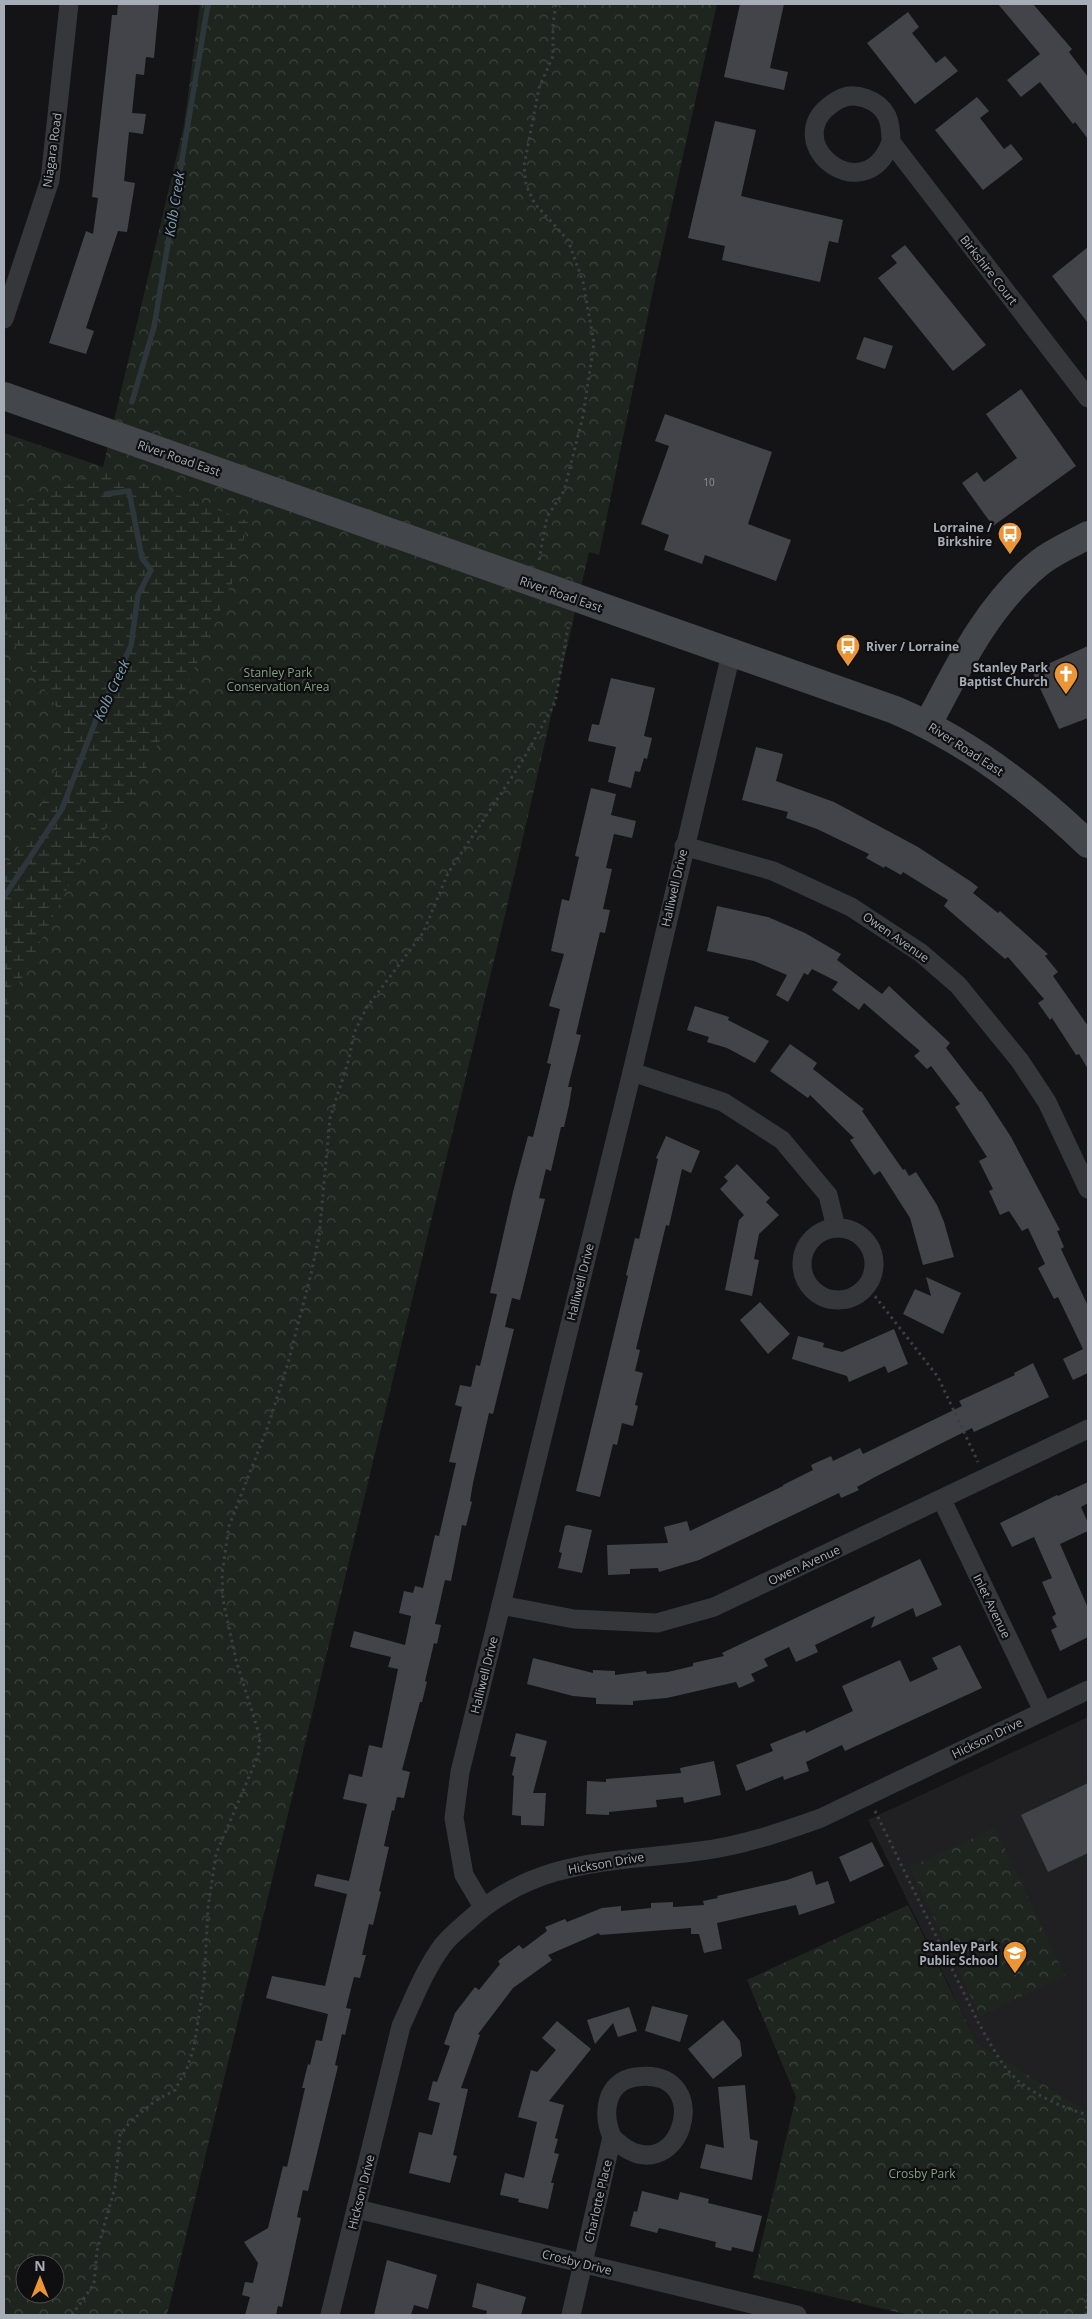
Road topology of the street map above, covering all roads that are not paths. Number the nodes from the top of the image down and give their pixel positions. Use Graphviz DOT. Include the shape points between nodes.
graph roads {
  1 [pos="69,4"];
  2 [pos="890,142"];
  3 [pos="4,319"];
  4 [pos="4,396"];
  5 [pos="1088,398"];
  6 [pos="1088,535"];
  7 [pos="731,654"];
  8 [pos="928,724"];
  9 [pos="1088,844"];
  10 [pos="684,846"];
  11 [pos="632,1072"];
  12 [pos="1088,1189"];
  13 [pos="836,1228"];
  14 [pos="1088,1429"];
  15 [pos="942,1500"];
  16 [pos="501,1605"];
  17 [pos="1088,1690"];
  18 [pos="1043,1711"];
  19 [pos="483,1907"];
  20 [pos="612,2137"];
  21 [pos="357,2208"];
  22 [pos="583,2264"];
  23 [pos="330,2315"];
  24 [pos="571,2315"];
  25 [pos="797,2315"];
  1 -- 3 [label="street, Niagara Road" via="50,180"];
  2 -- 2 [label="street" via="887,116 870,100 858,96 841,98 827,106 819,116 815,131 816,144 826,162 850,172 867,170 878,163 887,153"];
  2 -- 5 [label="street, Birkshire Court"];
  4 -- 7 [label="street, River Road East"];
  6 -- 8 [label="street" via="1040,563 1011,589 981,628"];
  7 -- 8 [label="street, River Road East"];
  7 -- 10 [label="street, Halliwell Drive"];
  8 -- 9 [label="street, River Road East" via="1023,786"];
  10 -- 11 [label="street, Halliwell Drive"];
  10 -- 12 [label="street, Owen Avenue" via="773,871 851,906 921,953 958,985 1020,1061 1047,1102"];
  11 -- 13 [label="street" via="723,1102 782,1140 828,1195"];
  11 -- 16 [label="street, Halliwell Drive"];
  13 -- 13 [label="street" via="824,1231 807,1245 803,1257 804,1275 821,1296 845,1300 867,1286 873,1275 874,1259 870,1247 859,1234"];
  14 -- 15 [label="street, Owen Avenue"];
  15 -- 16 [label="street, Owen Avenue" via="714,1607 658,1623 574,1619"];
  15 -- 18 [label="street, Inlet Avenue"];
  16 -- 19 [label="street, Halliwell Drive" via="460,1772 454,1818 464,1875"];
  17 -- 18 [label="street, Hickson Drive"];
  18 -- 19 [label="street, Hickson Drive" via="821,1818 776,1834 701,1851 622,1858 578,1866 524,1883"];
  19 -- 21 [label="street, Hickson Drive" via="444,1944 420,1982 401,2026"];
  20 -- 20 [label="street, Charlotte Place" via="623,2148 637,2154 653,2154 667,2148 678,2137 684,2122 684,2106 677,2091 664,2080 648,2076 632,2078 620,2085 610,2096 606,2109 606,2124"];
  20 -- 22 [label="street, Charlotte Place"];
  21 -- 22 [label="street, Crosby Drive"];
  21 -- 23 [label="street, Hickson Drive"];
  22 -- 24 [label="street, Charlotte Place"];
  22 -- 25 [label="street, Crosby Drive"];
}
